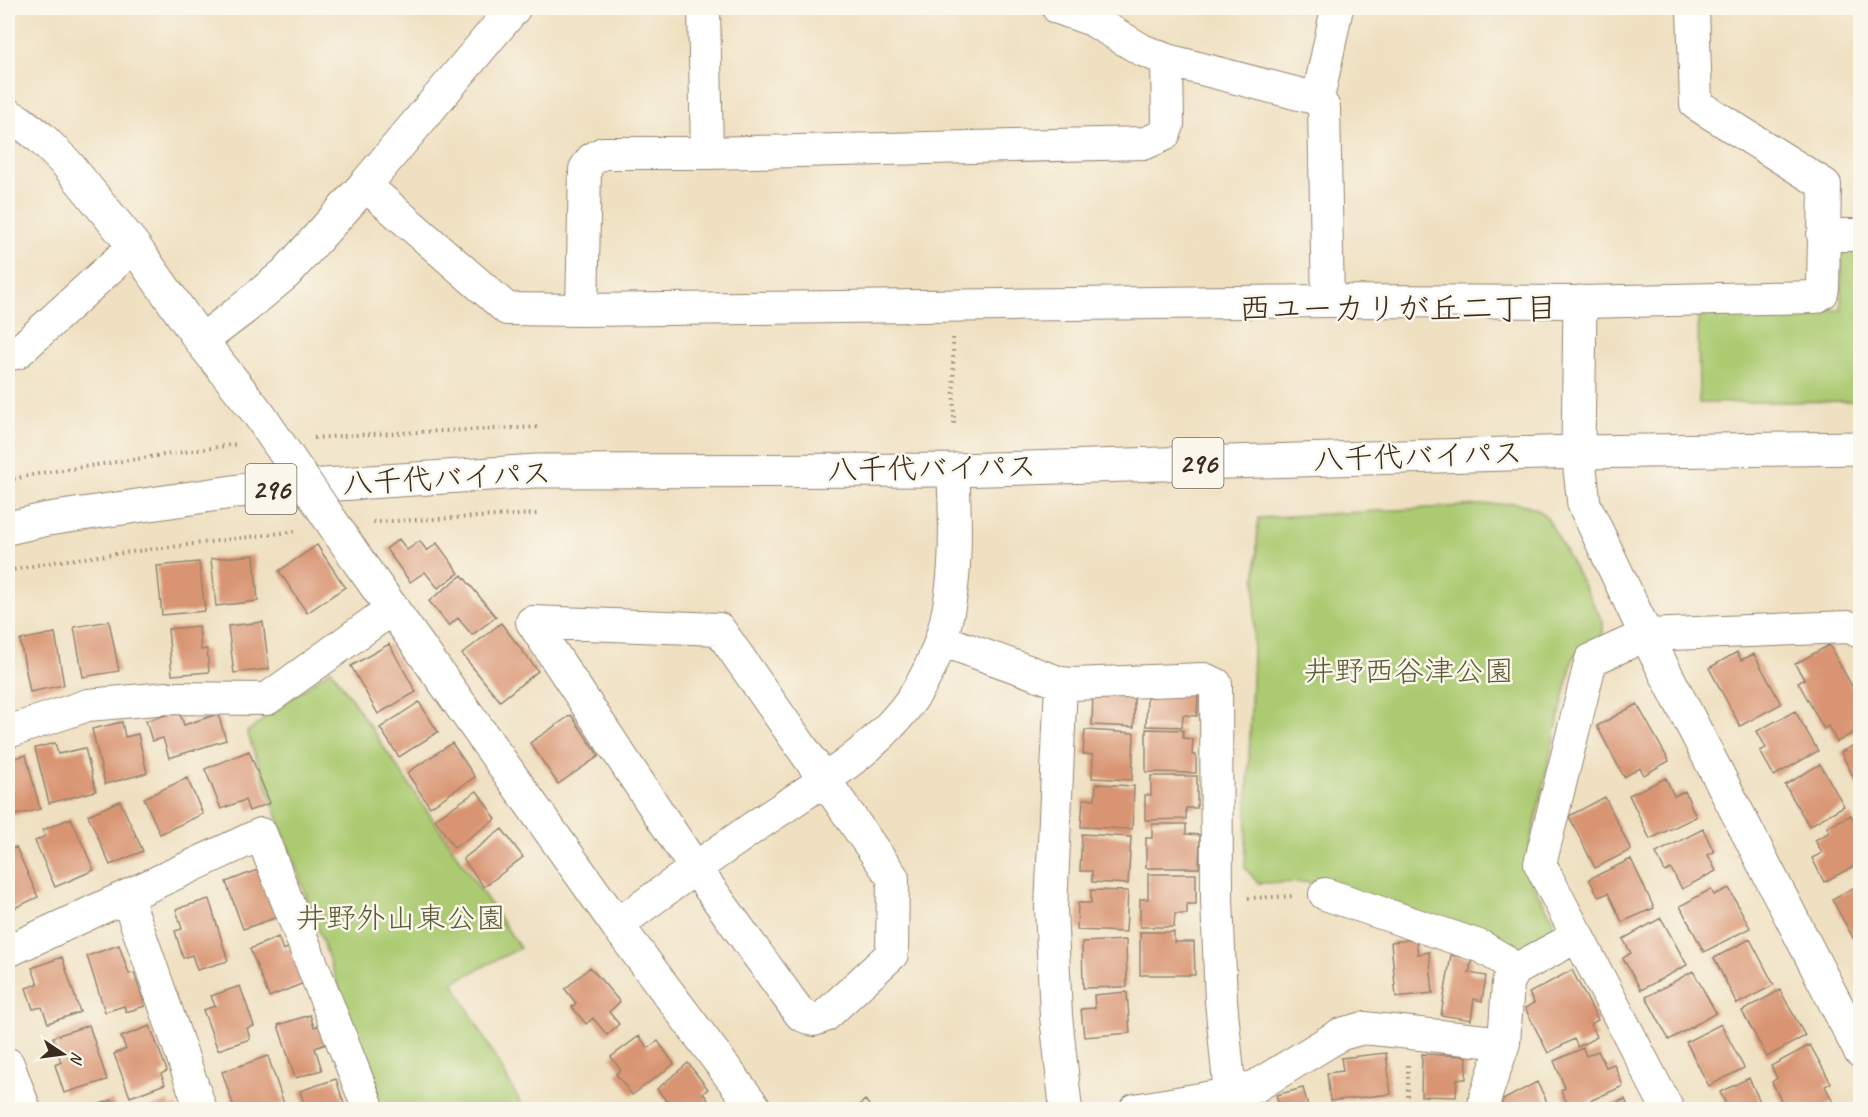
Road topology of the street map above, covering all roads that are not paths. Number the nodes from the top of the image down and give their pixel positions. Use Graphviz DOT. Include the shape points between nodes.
graph roads {
  1 [pos="514,8"];
  2 [pos="704,8"];
  3 [pos="1058,8"];
  4 [pos="1337,8"];
  5 [pos="1692,8"];
  6 [pos="1167,60"];
  7 [pos="1318,99"];
  8 [pos="8,115"];
  9 [pos="707,153"];
  10 [pos="365,185"];
  11 [pos="1823,235"];
  12 [pos="1860,235"];
  13 [pos="134,246"];
  14 [pos="1328,301"];
  15 [pos="1580,302"];
  16 [pos="582,310"];
  17 [pos="201,341"];
  18 [pos="8,354"];
  19 [pos="1860,448"];
  20 [pos="1578,452"];
  21 [pos="952,470"];
  22 [pos="8,528"];
  23 [pos="393,608"];
  24 [pos="1860,632"];
  25 [pos="1646,635"];
  26 [pos="941,640"];
  27 [pos="1061,683"];
  28 [pos="8,732"];
  29 [pos="824,780"];
  30 [pos="694,868"];
  31 [pos="1325,894"];
  32 [pos="127,897"];
  33 [pos="617,925"];
  34 [pos="1578,936"];
  35 [pos="8,951"];
  36 [pos="1515,970"];
  37 [pos="1504,1043"];
  38 [pos="1860,1051"];
  39 [pos="8,1064"];
  40 [pos="1230,1094"];
  41 [pos="25,1110"];
  42 [pos="201,1110"];
  43 [pos="369,1110"];
  44 [pos="756,1110"];
  45 [pos="1066,1110"];
  46 [pos="1135,1110"];
  47 [pos="1484,1110"];
  48 [pos="1668,1110"];
  1 -- 10 [label="main road"];
  2 -- 9 [label="street"];
  3 -- 6 [label="street" via="1092,20"];
  4 -- 7 [label="street"];
  5 -- 11 [label="street" via="1696,104 1825,185"];
  6 -- 7 [label="street"];
  6 -- 9 [label="street" via="1168,125 1164,135 1146,143"];
  7 -- 14 [label="street" via="1324,108"];
  8 -- 13 [label="main road" via="40,137 67,164"];
  9 -- 16 [label="street" via="603,153 592,159 585,169"];
  10 -- 16 [label="street" via="507,309"];
  10 -- 17 [label="main road" via="286,273"];
  11 -- 12 [label="street"];
  11 -- 15 [label="street" via="1823,287 1816,297"];
  13 -- 17 [label="main road"];
  13 -- 18 [label="street" via="17,352"];
  14 -- 15 [label="street"];
  14 -- 16 [label="street"];
  15 -- 20 [label="main road"];
  17 -- 23 [label="main road, bridge" via="258,413"];
  19 -- 20 [label="main road, 八千代バイパス / 296"];
  20 -- 21 [label="main road, 八千代バイパス / 296"];
  20 -- 25 [label="main road" via="1584,504"];
  21 -- 22 [label="main road, 八千代バイパス / 296" via="536,471 246,490"];
  21 -- 26 [label="street" via="954,569"];
  23 -- 28 [label="street" via="267,699 167,698 88,705"];
  23 -- 33 [label="main road"];
  24 -- 25 [label="street" via="1849,627"];
  25 -- 34 [label="street" via="1591,660 1540,864"];
  25 -- 38 [label="main road"];
  26 -- 27 [label="street"];
  26 -- 29 [label="street" via="923,682 902,714 873,743"];
  27 -- 40 [label="street" via="1204,679 1216,684 1217,899"];
  27 -- 45 [label="street" via="1051,909"];
  29 -- 30 [label="street"];
  29 -- 30 [label="street" via="893,878 892,954 825,1016 813,1020 801,1015"];
  29 -- 30 [label="street" via="719,629 532,622"];
  30 -- 33 [label="street"];
  31 -- 36 [label="street" via="1482,946"];
  32 -- 35 [label="street"];
  32 -- 42 [label="street"];
  32 -- 43 [label="street" via="261,834"];
  33 -- 44 [label="main road"];
  34 -- 36 [label="street"];
  34 -- 48 [label="street"];
  36 -- 37 [label="street" via="1508,983"];
  37 -- 40 [label="street" via="1364,1028 1341,1034 1256,1086"];
  37 -- 47 [label="street"];
  39 -- 41 [label="street"];
  40 -- 46 [label="street"];
}
